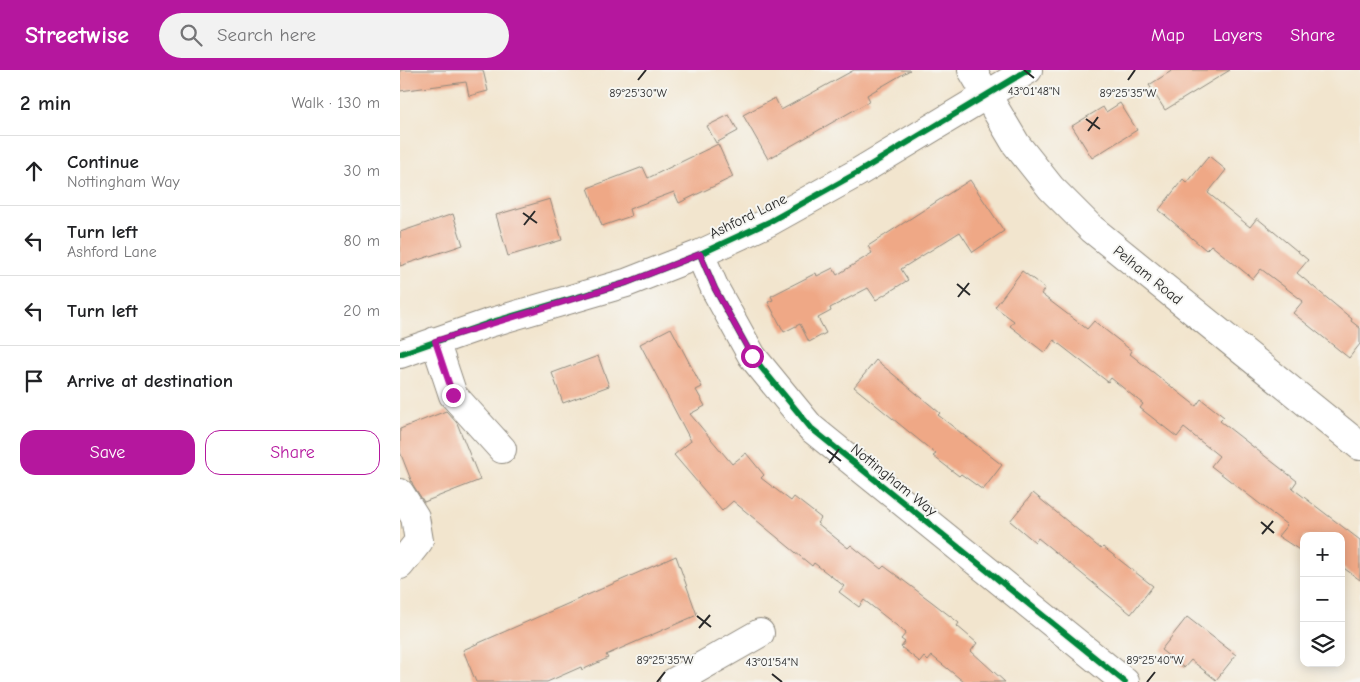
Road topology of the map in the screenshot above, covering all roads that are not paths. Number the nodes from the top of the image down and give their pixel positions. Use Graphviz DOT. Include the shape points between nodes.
graph roads {
  1 [pos="972,70"];
  2 [pos="1028,70"];
  3 [pos="987,95"];
  4 [pos="700,254"];
  5 [pos="435,341"];
  6 [pos="400,354"];
  7 [pos="1360,446"];
  8 [pos="502,449"];
  9 [pos="400,493"];
  10 [pos="400,565"];
  11 [pos="760,633"];
  12 [pos="674,682"];
  13 [pos="1125,682"];
  1 -- 3 [label="street, Pelham Road"];
  2 -- 3 [label="street, Ashford Lane"];
  3 -- 4 [label="street, Ashford Lane" via="857,174 769,222"];
  3 -- 7 [label="street, Pelham Road" via="1016,144 1039,174 1092,229"];
  4 -- 5 [label="street, Ashford Lane" via="626,283"];
  4 -- 13 [label="street, Nottingham Way" via="715,289 752,356 811,428"];
  5 -- 6 [label="street, Ashford Lane"];
  5 -- 8 [label="street" via="453,395"];
  9 -- 10 [label="street" via="415,517 419,541"];
  11 -- 12 [label="street"];
}
